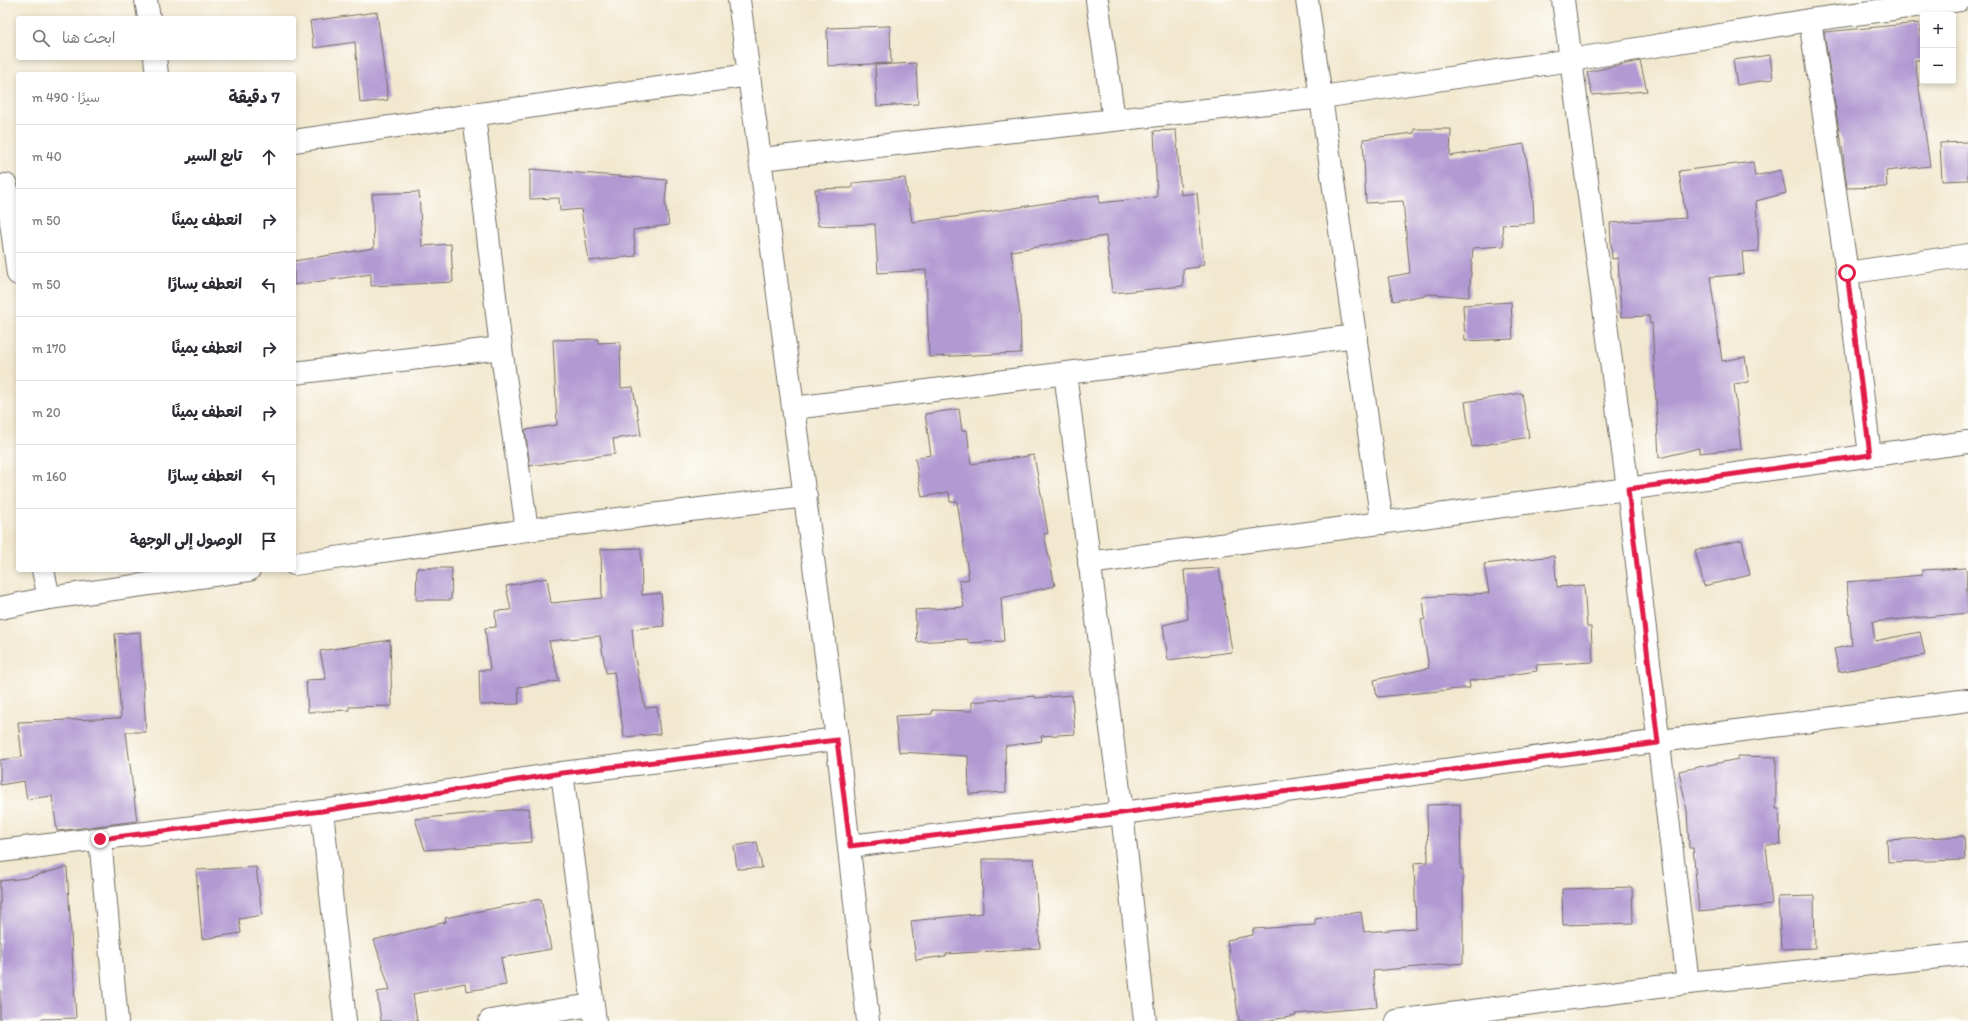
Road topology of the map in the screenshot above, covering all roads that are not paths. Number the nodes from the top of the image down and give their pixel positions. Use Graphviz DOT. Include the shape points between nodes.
graph roads {
  1 [pos="146,0"];
  2 [pos="739,0"];
  3 [pos="1097,0"];
  4 [pos="1308,0"];
  5 [pos="1562,0"];
  6 [pos="1960,0"];
  7 [pos="149,16"];
  8 [pos="1810,20"];
  9 [pos="155,60"];
  10 [pos="1570,60"];
  11 [pos="157,72"];
  12 [pos="749,75"];
  13 [pos="1322,97"];
  14 [pos="474,115"];
  15 [pos="1114,120"];
  16 [pos="296,141"];
  17 [pos="761,159"];
  18 [pos="8,185"];
  19 [pos="1968,255"];
  20 [pos="16,256"];
  21 [pos="1847,273"];
  22 [pos="1356,336"];
  23 [pos="501,348"];
  24 [pos="296,373"];
  25 [pos="1065,373"];
  26 [pos="794,408"];
  27 [pos="1968,442"];
  28 [pos="1870,455"];
  29 [pos="1628,489"];
  30 [pos="806,496"];
  31 [pos="1382,523"];
  32 [pos="527,530"];
  33 [pos="1089,562"];
  34 [pos="296,564"];
  35 [pos="43,572"];
  36 [pos="235,572"];
  37 [pos="49,598"];
  38 [pos="0,608"];
  39 [pos="1968,700"];
  40 [pos="837,740"];
  41 [pos="1658,743"];
  42 [pos="562,773"];
  43 [pos="322,811"];
  44 [pos="1122,813"];
  45 [pos="100,839"];
  46 [pos="850,846"];
  47 [pos="0,851"];
  48 [pos="1968,954"];
  49 [pos="1688,984"];
  50 [pos="594,1013"];
  51 [pos="117,1021"];
  52 [pos="345,1021"];
  53 [pos="490,1021"];
  54 [pos="868,1021"];
  55 [pos="1145,1021"];
  56 [pos="1396,1021"];
  1 -- 7 [label="street"];
  2 -- 12 [label="street"];
  3 -- 15 [label="street"];
  4 -- 13 [label="street"];
  5 -- 10 [label="street"];
  6 -- 8 [label="street"];
  8 -- 10 [label="street"];
  8 -- 21 [label="street"];
  9 -- 11 [label="street"];
  10 -- 13 [label="street"];
  10 -- 29 [label="street"];
  12 -- 14 [label="street"];
  12 -- 17 [label="street"];
  13 -- 15 [label="street"];
  13 -- 22 [label="street"];
  14 -- 16 [label="street"];
  14 -- 23 [label="street"];
  15 -- 17 [label="street"];
  17 -- 26 [label="street"];
  18 -- 20 [label="street"];
  19 -- 21 [label="street"];
  21 -- 28 [label="street"];
  22 -- 25 [label="street"];
  22 -- 31 [label="street"];
  23 -- 24 [label="street"];
  23 -- 32 [label="street"];
  25 -- 26 [label="street"];
  25 -- 33 [label="street"];
  26 -- 30 [label="street"];
  27 -- 28 [label="street"];
  28 -- 29 [label="street"];
  29 -- 31 [label="street"];
  29 -- 41 [label="street"];
  30 -- 32 [label="street"];
  30 -- 40 [label="street"];
  31 -- 33 [label="street"];
  32 -- 34 [label="street"];
  33 -- 44 [label="street"];
  35 -- 37 [label="street"];
  36 -- 37 [label="street"];
  37 -- 38 [label="street"];
  39 -- 41 [label="street"];
  40 -- 42 [label="street"];
  40 -- 46 [label="street"];
  41 -- 44 [label="street"];
  41 -- 49 [label="street"];
  42 -- 43 [label="street"];
  42 -- 50 [label="street"];
  43 -- 45 [label="street"];
  43 -- 52 [label="street"];
  44 -- 46 [label="street"];
  44 -- 55 [label="street"];
  45 -- 47 [label="street"];
  45 -- 51 [label="street"];
  46 -- 54 [label="street"];
  48 -- 49 [label="street"];
  49 -- 56 [label="street"];
  50 -- 53 [label="street"];
}
